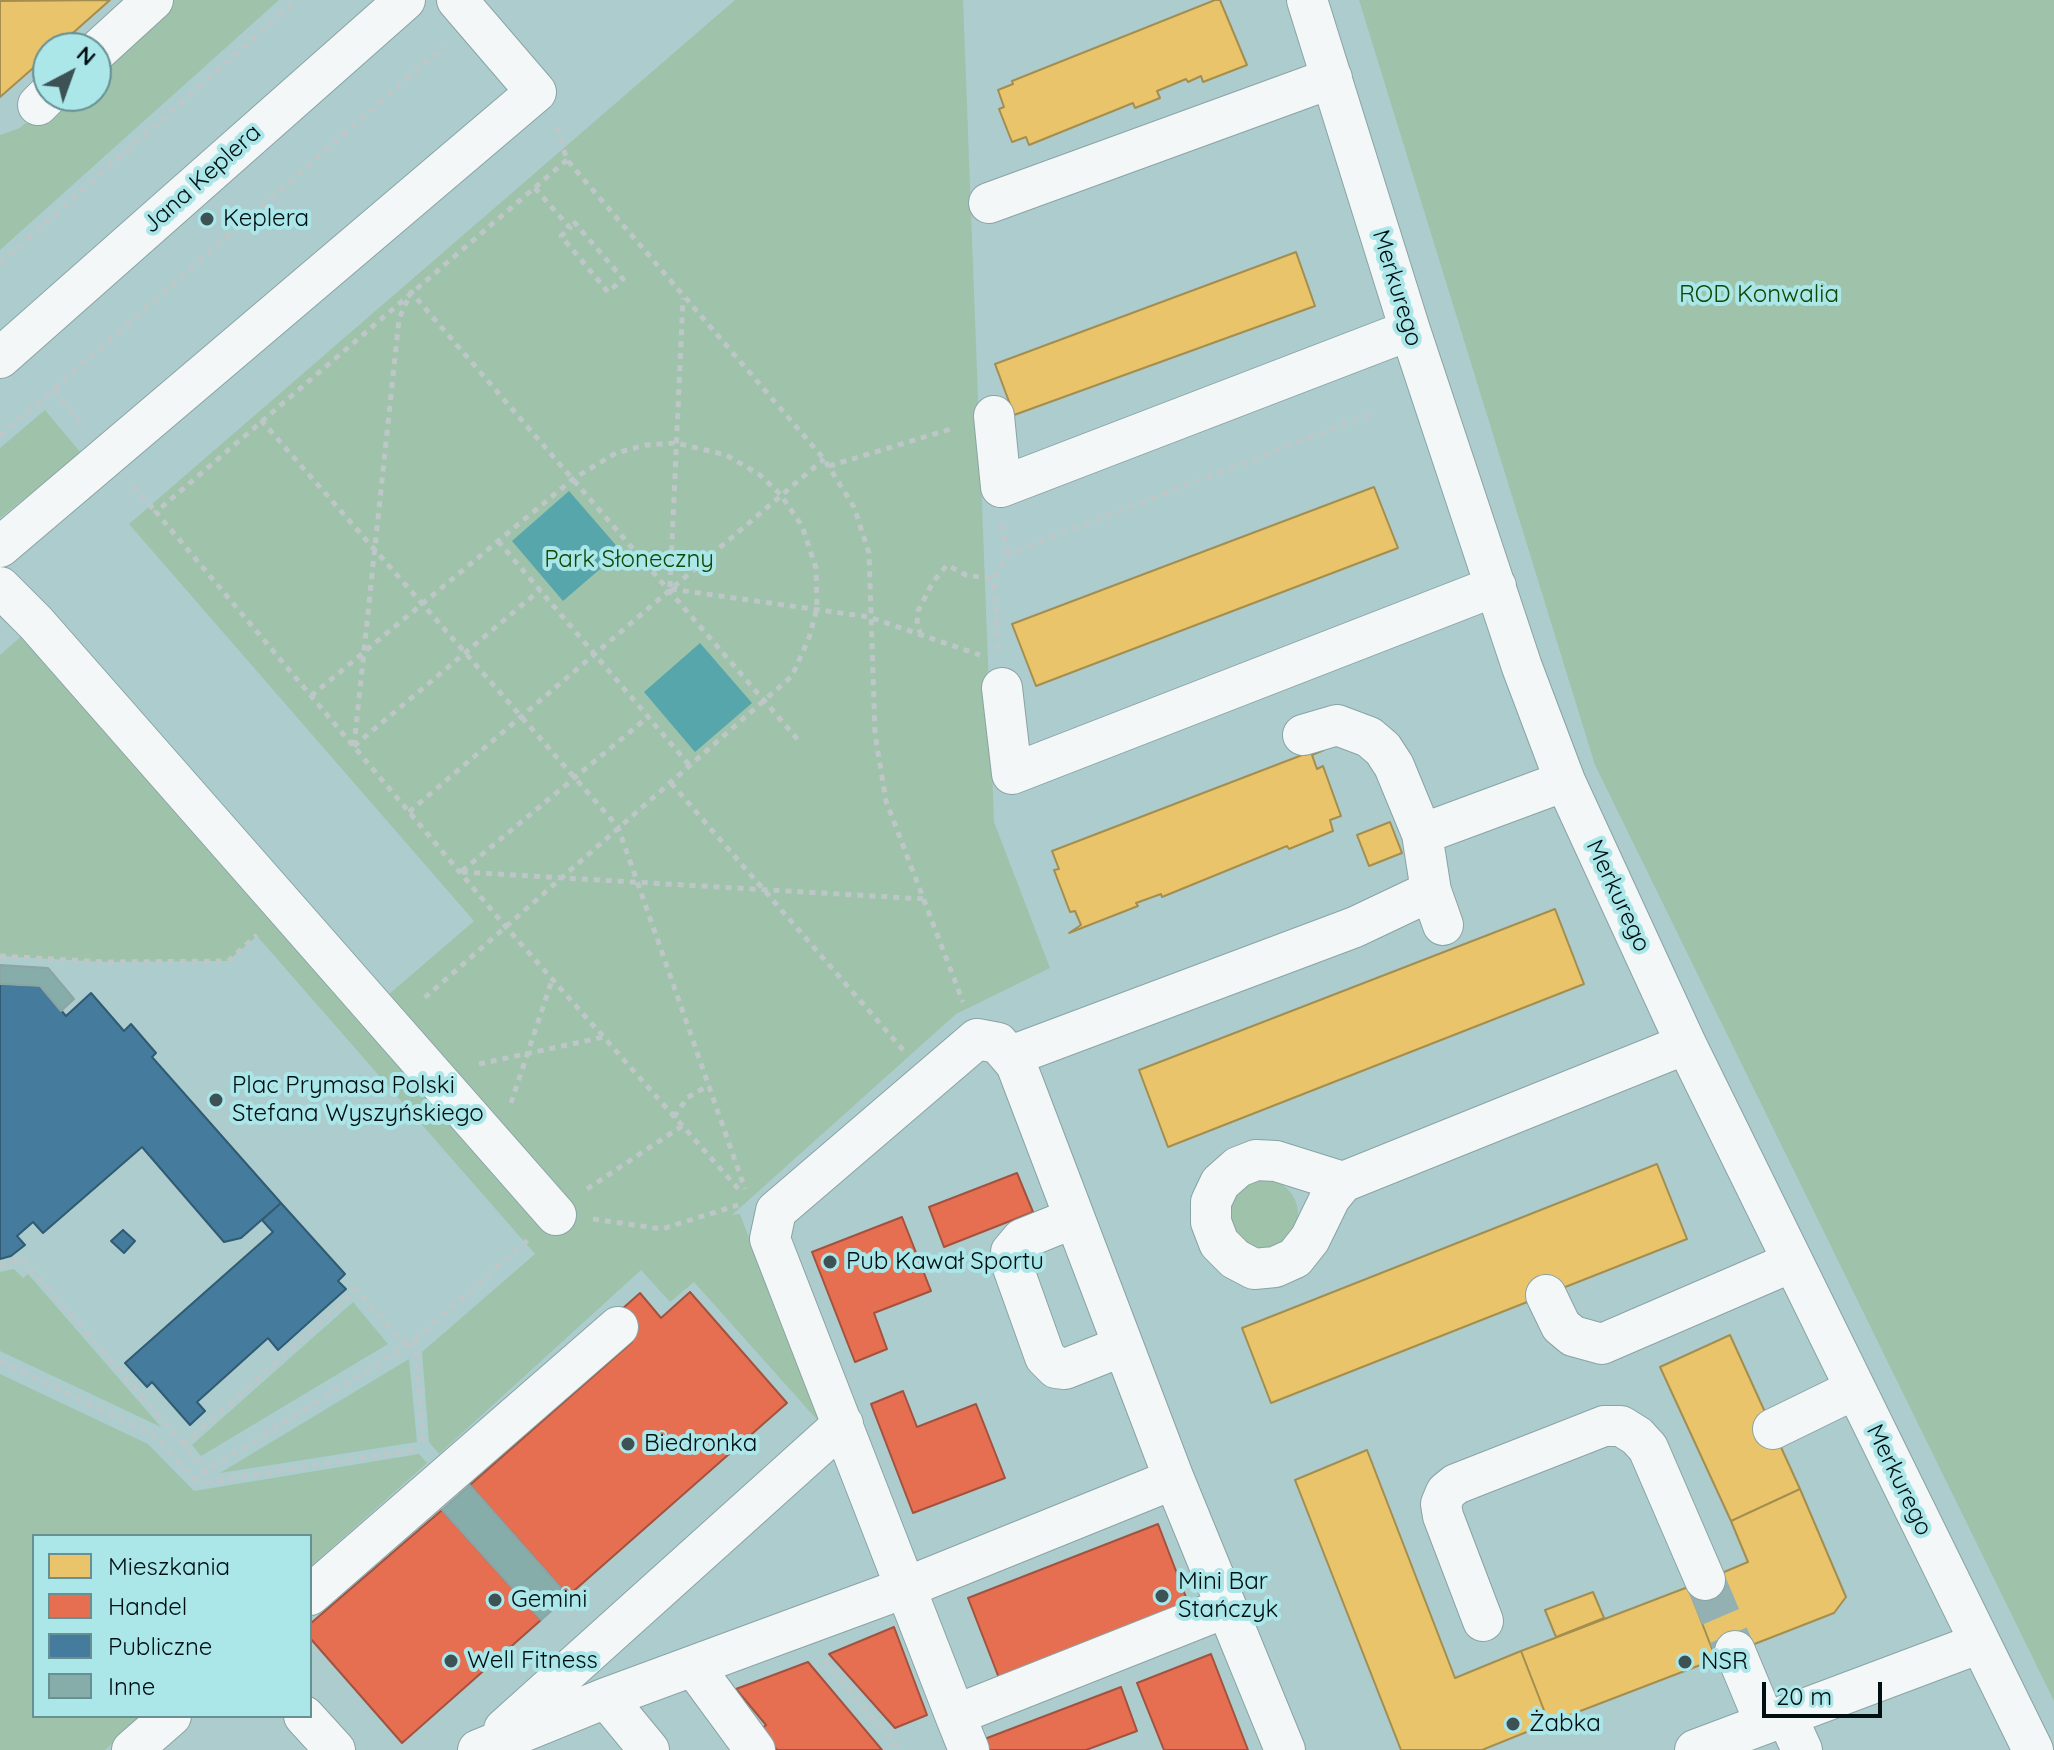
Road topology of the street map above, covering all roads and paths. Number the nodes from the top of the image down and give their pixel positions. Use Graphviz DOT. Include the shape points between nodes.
graph roads {
  1 [pos="153,0"];
  2 [pos="297,0"];
  3 [pos="405,0"];
  4 [pos="1307,0"];
  5 [pos="466,10"];
  6 [pos="112,37"];
  7 [pos="1332,78"];
  8 [pos="535,188"];
  9 [pos="989,203"];
  10 [pos="570,228"];
  11 [pos="0,263"];
  12 [pos="411,292"];
  13 [pos="683,297"];
  14 [pos="1410,330"];
  15 [pos="0,358"];
  16 [pos="1376,412"];
  17 [pos="994,416"];
  18 [pos="261,420"];
  19 [pos="0,436"];
  20 [pos="676,443"];
  21 [pos="824,459"];
  22 [pos="829,466"];
  23 [pos="573,479"];
  24 [pos="781,495"];
  25 [pos="498,541"];
  26 [pos="0,547"];
  27 [pos="375,550"];
  28 [pos="994,579"];
  29 [pos="1496,586"];
  30 [pos="0,587"];
  31 [pos="670,589"];
  32 [pos="540,590"];
  33 [pos="422,604"];
  34 [pos="817,608"];
  35 [pos="869,617"];
  36 [pos="921,635"];
  37 [pos="364,652"];
  38 [pos="465,653"];
  39 [pos="594,653"];
  40 [pos="1001,675"];
  41 [pos="311,696"];
  42 [pos="765,701"];
  43 [pos="520,716"];
  44 [pos="648,717"];
  45 [pos="1303,735"];
  46 [pos="799,741"];
  47 [pos="354,746"];
  48 [pos="690,766"];
  49 [pos="576,779"];
  50 [pos="1565,781"];
  51 [pos="671,783"];
  52 [pos="409,812"];
  53 [pos="618,827"];
  54 [pos="1422,834"];
  55 [pos="461,872"];
  56 [pos="562,876"];
  57 [pos="637,881"];
  58 [pos="763,889"];
  59 [pos="924,899"];
  60 [pos="286,909"];
  61 [pos="506,927"];
  62 [pos="0,956"];
  63 [pos="552,979"];
  64 [pos="969,1016"];
  65 [pos="391,1028"];
  66 [pos="604,1037"];
  67 [pos="1686,1044"];
  68 [pos="904,1051"];
  69 [pos="527,1054"];
  70 [pos="1011,1056"];
  71 [pos="431,1075"];
  72 [pos="709,1085"];
  73 [pos="674,1117"];
  74 [pos="682,1126"];
  75 [pos="497,1149"];
  76 [pos="1343,1182"];
  77 [pos="749,1201"];
  78 [pos="556,1215"];
  79 [pos="1074,1218"];
  80 [pos="1792,1262"];
  81 [pos="0,1266"];
  82 [pos="1546,1295"];
  83 [pos="618,1327"];
  84 [pos="415,1340"];
  85 [pos="407,1346"];
  86 [pos="1123,1346"];
  87 [pos="0,1361"];
  88 [pos="1855,1389"];
  89 [pos="843,1424"];
  90 [pos="1773,1429"];
  91 [pos="184,1445"];
  92 [pos="206,1470"];
  93 [pos="193,1479"];
  94 [pos="1174,1479"];
  95 [pos="1705,1580"];
  96 [pos="907,1587"];
  97 [pos="312,1593"];
  98 [pos="1225,1608"];
  99 [pos="1483,1621"];
  100 [pos="798,1628"];
  101 [pos="1980,1643"];
  102 [pos="1735,1651"];
  103 [pos="694,1667"];
  104 [pos="606,1698"];
  105 [pos="169,1718"];
  106 [pos="306,1718"];
  107 [pos="1785,1729"];
  108 [pos="962,1732"];
  109 [pos="501,1745"];
  110 [pos="132,1750"];
  111 [pos="335,1750"];
  112 [pos="649,1750"];
  113 [pos="755,1750"];
  114 [pos="900,1750"];
  115 [pos="1285,1750"];
  116 [pos="1695,1750"];
  117 [pos="2033,1750"];
  1 -- 6 [label="street"];
  2 -- 11 [label="path"];
  3 -- 15 [label="street, Jana Keplera"];
  4 -- 7 [label="street, Merkurego"];
  5 -- 19 [label="path"];
  5 -- 26 [label="street" via="536,92"];
  7 -- 9 [label="street"];
  7 -- 14 [label="street, Merkurego"];
  8 -- 10 [label="path"];
  8 -- 12 [label="path"];
  8 -- 13 [label="path" via="567,160"];
  10 -- 10 [label="path" via="561,236 608,292 623,279 575,223"];
  12 -- 18 [label="path"];
  12 -- 23 [label="path"];
  12 -- 27 [label="path" via="399,319"];
  13 -- 20 [label="path"];
  13 -- 21 [label="path"];
  14 -- 17 [label="street" via="1001,487"];
  14 -- 29 [label="street, Merkurego"];
  16 -- 28 [label="path" via="1008,554"];
  17 -- 22 [label="path"];
  18 -- 27 [label="path"];
  18 -- 41 [label="path" via="156,512"];
  20 -- 23 [label="path" via="616,453"];
  20 -- 24 [label="path" via="726,455"];
  20 -- 31 [label="path"];
  21 -- 22 [label="path"];
  21 -- 24 [label="path"];
  22 -- 35 [label="path" via="854,507 869,553"];
  23 -- 25 [label="path"];
  23 -- 31 [label="path"];
  24 -- 31 [label="path"];
  24 -- 34 [label="path" via="802,526 816,568"];
  25 -- 32 [label="path"];
  25 -- 33 [label="path"];
  27 -- 33 [label="path"];
  27 -- 37 [label="path"];
  28 -- 36 [label="path" via="966,575 947,565 921,603"];
  28 -- 40 [label="path"];
  29 -- 40 [label="street" via="1012,774"];
  29 -- 50 [label="street, Merkurego"];
  30 -- 60 [label="street"];
  31 -- 34 [label="path"];
  31 -- 39 [label="path"];
  31 -- 42 [label="path"];
  32 -- 38 [label="path"];
  32 -- 39 [label="path"];
  33 -- 37 [label="path"];
  33 -- 38 [label="path"];
  34 -- 35 [label="path"];
  34 -- 42 [label="path" via="792,676"];
  35 -- 36 [label="path"];
  35 -- 59 [label="path" via="875,734 886,801"];
  36 -- 40 [label="path"];
  37 -- 41 [label="path"];
  37 -- 47 [label="path"];
  38 -- 43 [label="path"];
  38 -- 47 [label="path"];
  39 -- 43 [label="path"];
  39 -- 44 [label="path"];
  41 -- 47 [label="path"];
  42 -- 46 [label="path"];
  42 -- 48 [label="path"];
  43 -- 49 [label="path"];
  43 -- 52 [label="path"];
  44 -- 48 [label="path"];
  44 -- 49 [label="path"];
  45 -- 54 [label="street" via="1337,725 1369,737 1394,766"];
  47 -- 52 [label="path"];
  48 -- 51 [label="path"];
  49 -- 53 [label="path"];
  49 -- 55 [label="path"];
  50 -- 54 [label="street"];
  50 -- 67 [label="street, Merkurego"];
  51 -- 53 [label="path"];
  51 -- 58 [label="path"];
  52 -- 55 [label="path"];
  53 -- 56 [label="path"];
  53 -- 57 [label="path"];
  54 -- 70 [label="street" via="1437,908 1355,927"];
  55 -- 56 [label="path"];
  55 -- 61 [label="path"];
  56 -- 57 [label="path"];
  56 -- 61 [label="path"];
  57 -- 58 [label="path"];
  57 -- 72 [label="path"];
  58 -- 59 [label="path"];
  58 -- 68 [label="path"];
  59 -- 64 [label="path"];
  60 -- 62 [label="path" via="228,961"];
  60 -- 65 [label="street"];
  61 -- 63 [label="path"];
  61 -- 65 [label="path"];
  63 -- 66 [label="path"];
  63 -- 69 [label="path"];
  65 -- 71 [label="street"];
  66 -- 69 [label="path"];
  66 -- 73 [label="path"];
  67 -- 76 [label="street"];
  67 -- 80 [label="street, Merkurego"];
  69 -- 71 [label="path"];
  69 -- 75 [label="path"];
  70 -- 79 [label="street"];
  70 -- 89 [label="street" via="989,1040 971,1042 776,1211 770,1239"];
  71 -- 75 [label="street"];
  72 -- 73 [label="path" via="687,1098"];
  72 -- 77 [label="path"];
  73 -- 74 [label="path"];
  74 -- 77 [label="path"];
  74 -- 78 [label="path" via="574,1197"];
  75 -- 78 [label="street"];
  77 -- 78 [label="path" via="662,1229"];
  78 -- 84 [label="path"];
  79 -- 86 [label="street"];
  79 -- 86 [label="street" via="1022,1239 1011,1252 1045,1357 1065,1369"];
  80 -- 82 [label="street" via="1602,1344 1581,1340 1561,1326"];
  80 -- 88 [label="street, Merkurego"];
  81 -- 91 [label="path" via="21,1258"];
  83 -- 97 [label="street"];
  84 -- 85 [label="path"];
  84 -- 93 [label="path" via="423,1448 208,1482"];
  85 -- 91 [label="path" via="356,1290"];
  85 -- 92 [label="path"];
  86 -- 94 [label="street"];
  87 -- 93 [label="path" via="155,1435"];
  88 -- 90 [label="street"];
  88 -- 101 [label="street, Merkurego"];
  89 -- 96 [label="street"];
  89 -- 109 [label="street"];
  91 -- 92 [label="path"];
  92 -- 93 [label="path"];
  94 -- 96 [label="street"];
  94 -- 98 [label="street"];
  95 -- 99 [label="street" via="1648,1448 1621,1426 1604,1426 1446,1492 1443,1516"];
  96 -- 100 [label="street"];
  96 -- 108 [label="street"];
  98 -- 108 [label="street"];
  98 -- 115 [label="street"];
  100 -- 103 [label="street"];
  100 -- 114 [label="path"];
  101 -- 107 [label="street"];
  101 -- 117 [label="street, Merkurego"];
  102 -- 107 [label="street"];
  103 -- 104 [label="street"];
  103 -- 113 [label="street"];
  104 -- 109 [label="street"];
  104 -- 112 [label="street"];
  105 -- 110 [label="street"];
  106 -- 111 [label="street"];
  107 -- 116 [label="street"];
}
